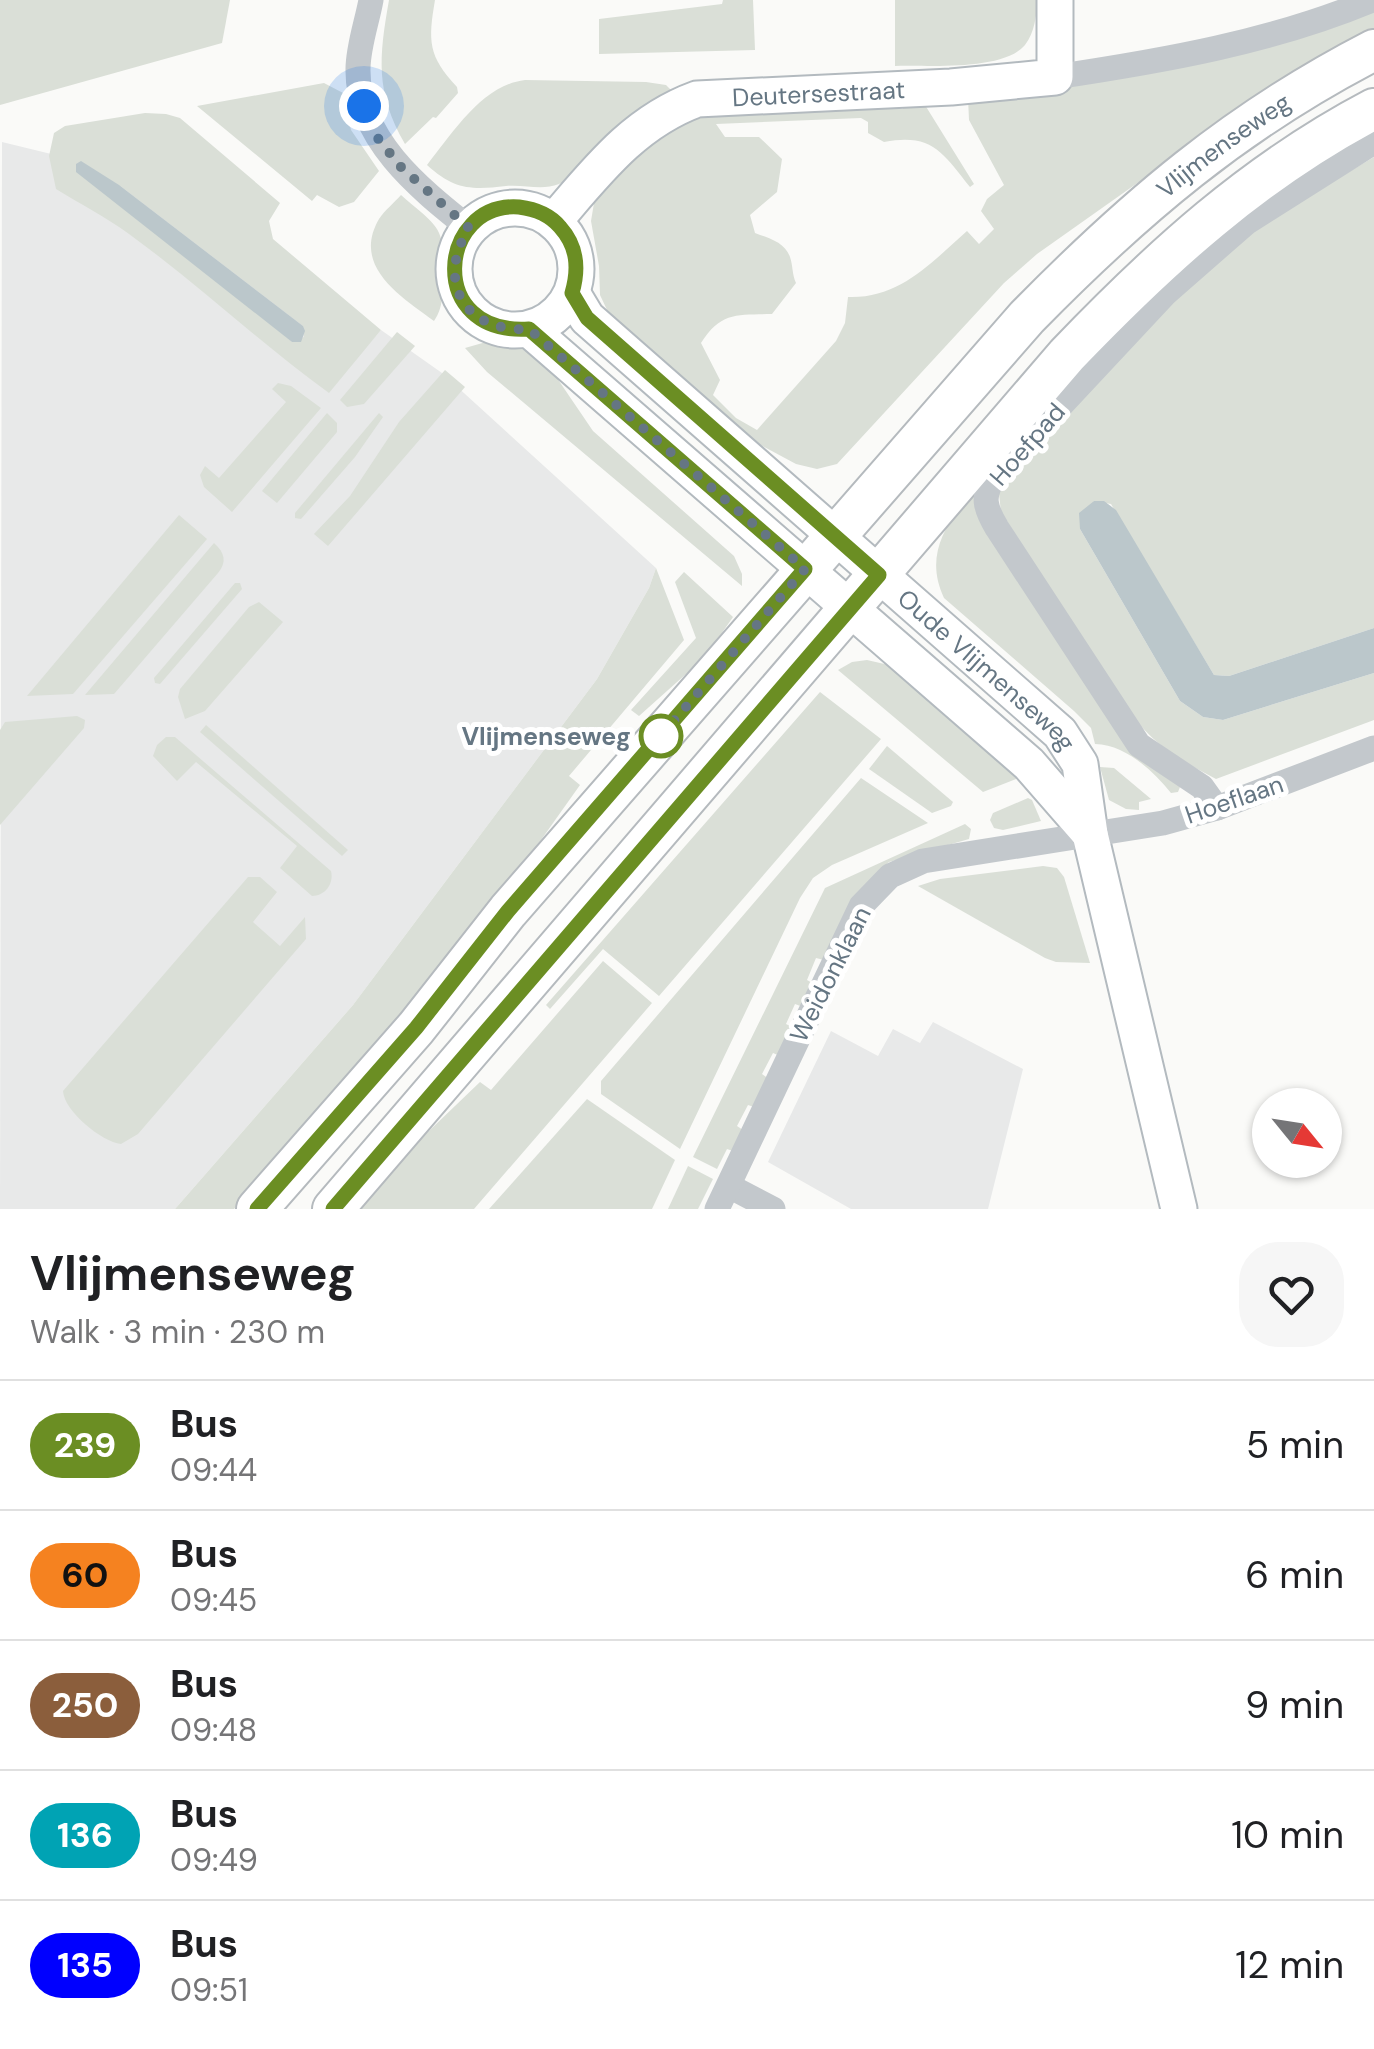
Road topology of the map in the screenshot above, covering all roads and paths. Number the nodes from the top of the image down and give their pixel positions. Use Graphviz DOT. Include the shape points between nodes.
graph roads {
  1 [pos="371,0"];
  2 [pos="1055,0"];
  3 [pos="1372,0"];
  4 [pos="1374,50"];
  5 [pos="1055,77"];
  6 [pos="1374,109"];
  7 [pos="1374,142"];
  8 [pos="554,221"];
  9 [pos="469,228"];
  10 [pos="572,293"];
  11 [pos="529,329"];
  12 [pos="834,534"];
  13 [pos="805,569"];
  14 [pos="879,575"];
  15 [pos="850,610"];
  16 [pos="1374,748"];
  17 [pos="1217,808"];
  18 [pos="1090,834"];
  19 [pos="723,1198"];
  20 [pos="257,1209"];
  21 [pos="333,1209"];
  22 [pos="773,1209"];
  23 [pos="1179,1209"];
  1 -- 9 [label="street" via="358,68 376,136"];
  2 -- 5 [label="street"];
  3 -- 5 [label="street" via="1184,55"];
  4 -- 12 [label="main road, Vlijmenseweg" via="1282,100 1162,188 1027,317"];
  5 -- 8 [label="street, Deutersestraat" via="698,98 631,136"];
  6 -- 14 [label="main road, Vlijmenseweg" via="1248,188 1140,279"];
  7 -- 17 [label="street, Hoefpad" via="1246,223 1166,294 985,493 997,528 1139,746 1202,787"];
  8 -- 9 [label="street" via="510,207"];
  8 -- 10 [label="street" via="575,254"];
  9 -- 11 [label="street" via="454,262 462,300 487,324"];
  10 -- 11 [label="street" via="550,320"];
  10 -- 12 [label="street, Oude Vlijmenseweg" via="587,318"];
  11 -- 13 [label="street, Oude Vlijmenseweg"];
  12 -- 13 [label="main road, Vlijmenseweg"];
  12 -- 14 [label="street, Oude Vlijmenseweg"];
  13 -- 15 [label="street, Oude Vlijmenseweg"];
  13 -- 20 [label="main road, Vlijmenseweg"];
  14 -- 15 [label="main road, Vlijmenseweg"];
  14 -- 18 [label="street, Oude Vlijmenseweg" via="1060,733 1080,764"];
  15 -- 18 [label="street, Oude Vlijmenseweg" via="1029,764"];
  15 -- 21 [label="main road, Vlijmenseweg"];
  16 -- 17 [label="street, Hoeflaan"];
  17 -- 18 [label="street, Hoeflaan"];
  18 -- 19 [label="street, Weidonklaan" via="923,861 890,876 861,906"];
  18 -- 23 [label="street, Oude Vlijmenseweg"];
  19 -- 22 [label="street"];
}
